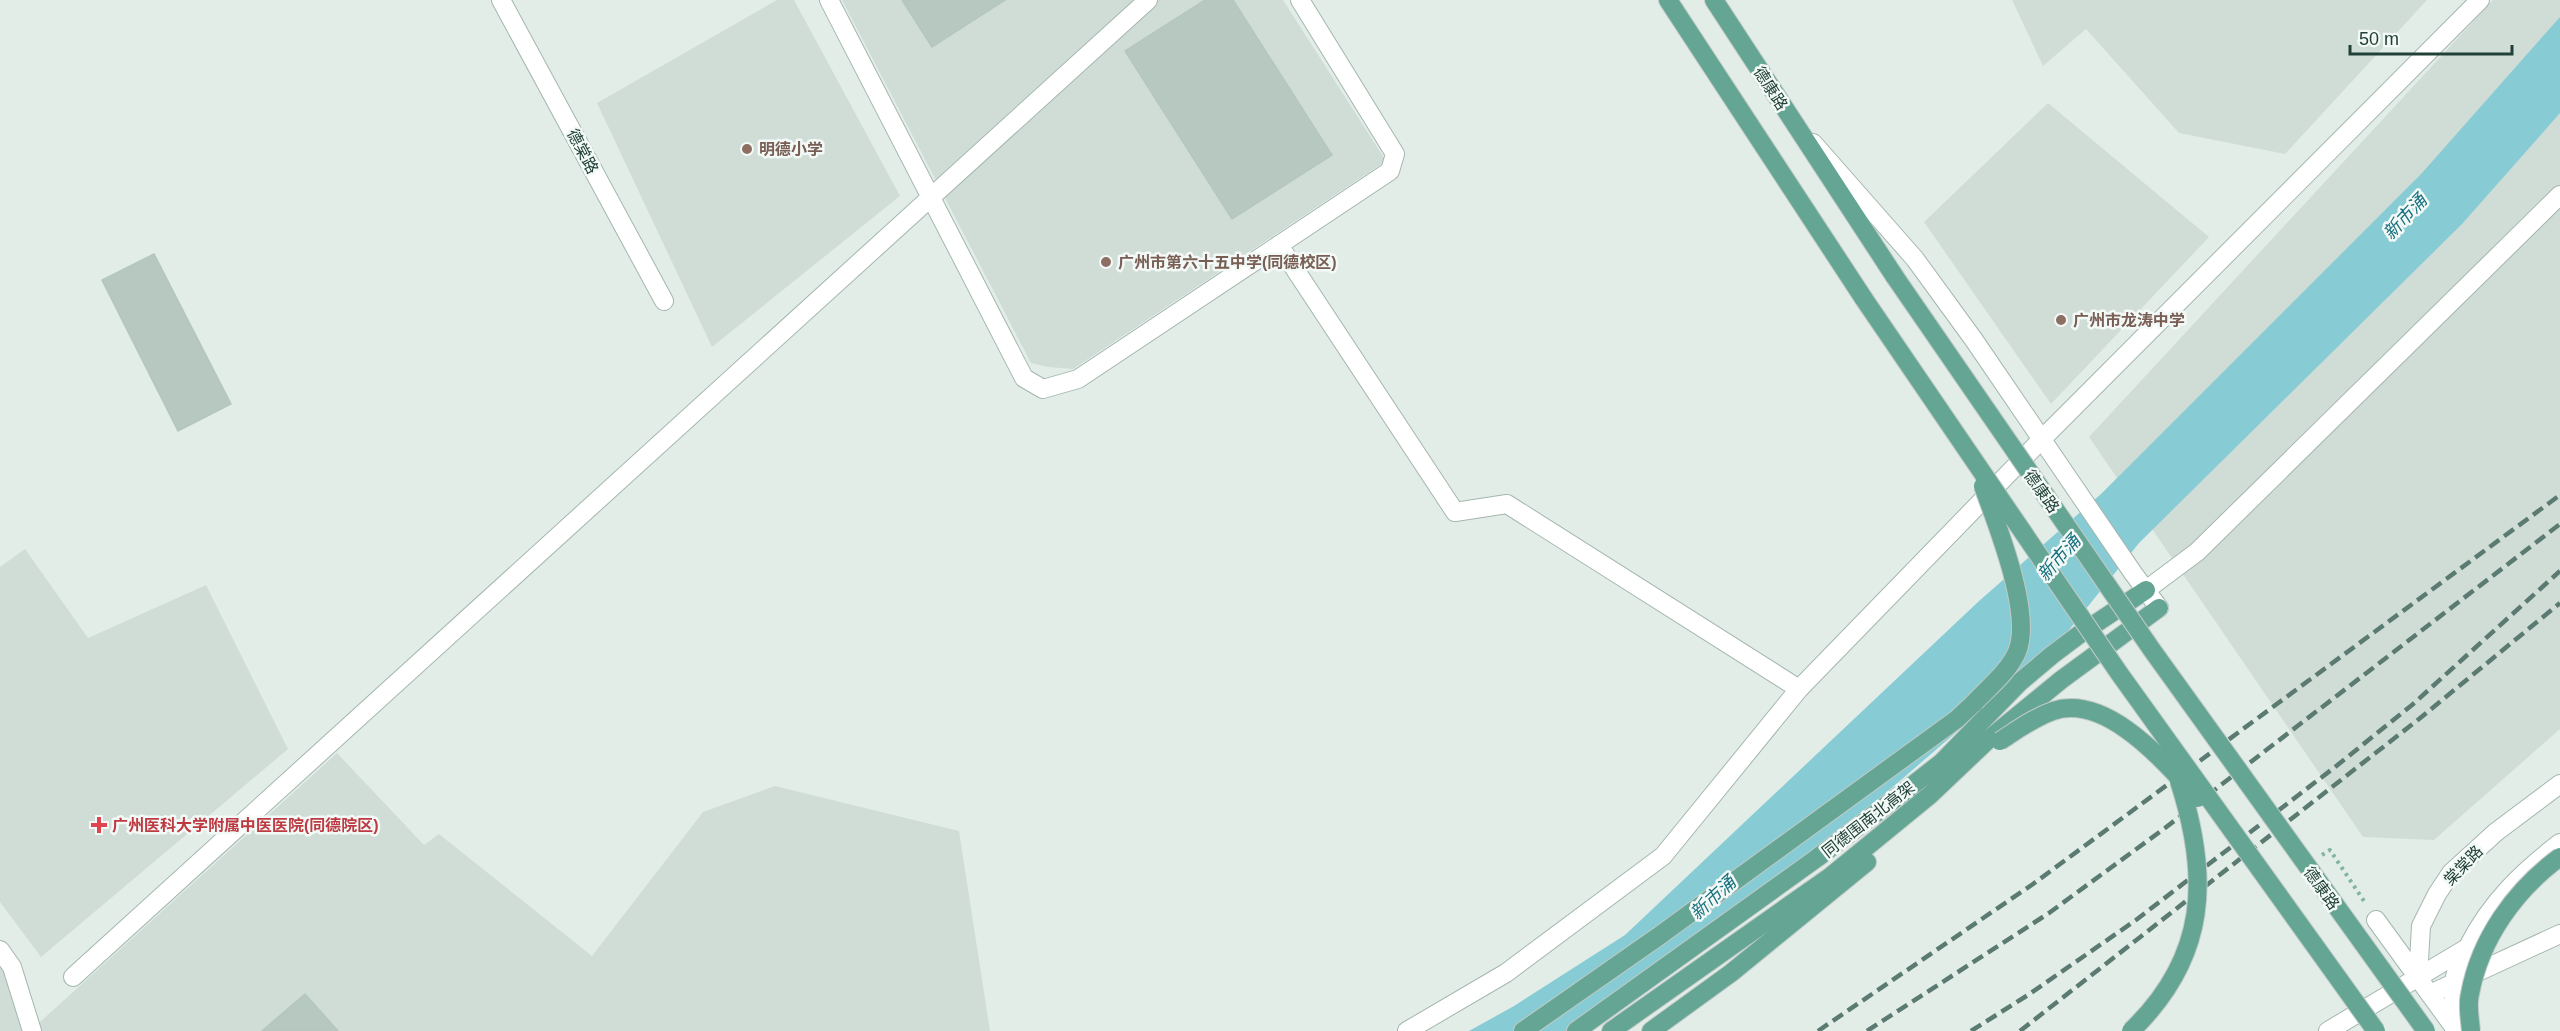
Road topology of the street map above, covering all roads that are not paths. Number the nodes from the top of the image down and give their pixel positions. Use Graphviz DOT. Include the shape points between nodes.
graph roads {
  1 [pos="501,0"];
  2 [pos="829,0"];
  3 [pos="1148,0"];
  4 [pos="1300,0"];
  5 [pos="1668,0"];
  6 [pos="1714,0"];
  7 [pos="2480,0"];
  8 [pos="1792,119"];
  9 [pos="2560,195"];
  10 [pos="931,198"];
  11 [pos="1279,244"];
  12 [pos="664,301"];
  13 [pos="2041,440"];
  14 [pos="1973,459"];
  15 [pos="2146,590"];
  16 [pos="2159,608"];
  17 [pos="1799,688"];
  18 [pos="2177,776"];
  19 [pos="2560,784"];
  20 [pos="2560,797"];
  21 [pos="2496,832"];
  22 [pos="2560,843"];
  23 [pos="2244,846"];
  24 [pos="2560,857"];
  25 [pos="2376,920"];
  26 [pos="2560,934"];
  27 [pos="2467,948"];
  28 [pos="0,950"];
  29 [pos="73,977"];
  30 [pos="2418,978"];
  31 [pos="2454,983"];
  32 [pos="2430,994"];
  33 [pos="2336,1029"];
  34 [pos="2461,1030"];
  35 [pos="32,1031"];
  36 [pos="1407,1031"];
  37 [pos="1522,1031"];
  38 [pos="1576,1031"];
  39 [pos="1611,1031"];
  40 [pos="1651,1031"];
  41 [pos="2131,1031"];
  42 [pos="2376,1031"];
  43 [pos="2426,1031"];
  1 -- 12 [label="street, 德棠路"];
  2 -- 10 [label="street"];
  3 -- 10 [label="street"];
  4 -- 11 [label="street" via="1395,154 1390,171"];
  5 -- 14 [label="main road, bridge"];
  6 -- 8 [label="main road, 德康路"];
  7 -- 13 [label="street"];
  8 -- 13 [label="street" via="1915,259"];
  8 -- 43 [label="main road, 德康路, bridge" via="1895,277 2152,650"];
  9 -- 15 [label="street" via="2197,552"];
  10 -- 11 [label="street" via="1024,378 1043,390 1078,379"];
  10 -- 29 [label="street"];
  11 -- 17 [label="street" via="1455,512 1507,504"];
  13 -- 15 [label="street"];
  13 -- 17 [label="street"];
  14 -- 23 [label="main road, bridge"];
  14 -- 37 [label="main road, bridge" via="1998,527 2021,614 2017,652 2007,669 1957,719"];
  15 -- 16 [label="street"];
  15 -- 38 [label="main road, 同德围南北高架" via="2052,655 1942,762 1817,858"];
  16 -- 39 [label="main road, 同德围南北高架" via="2061,680 1831,876"];
  17 -- 36 [label="street" via="1663,856 1506,973"];
  18 -- 23 [label="main road, bridge"];
  18 -- 40 [label="main road, bridge" via="2148,746 2116,722 2085,710 2055,710 2028,722 1965,770 1817,905"];
  18 -- 41 [label="main road, bridge" via="2196,848 2198,899 2191,940 2177,974"];
  19 -- 21 [label="street, 棠棠路"];
  20 -- 21 [label="street"];
  21 -- 30 [label="street, 棠棠路" via="2451,873 2437,894 2421,926"];
  22 -- 27 [label="street" via="2532,864 2493,904"];
  23 -- 42 [label="main road, bridge"];
  24 -- 34 [label="main road, bridge" via="2508,907 2484,947"];
  25 -- 30 [label="street"];
  26 -- 31 [label="street"];
  27 -- 30 [label="street"];
  27 -- 31 [label="street"];
  28 -- 35 [label="street" via="12,967"];
  30 -- 32 [label="street"];
  30 -- 33 [label="street"];
  31 -- 32 [label="street"];
  31 -- 34 [label="street"];
  32 -- 34 [label="street"];
}
